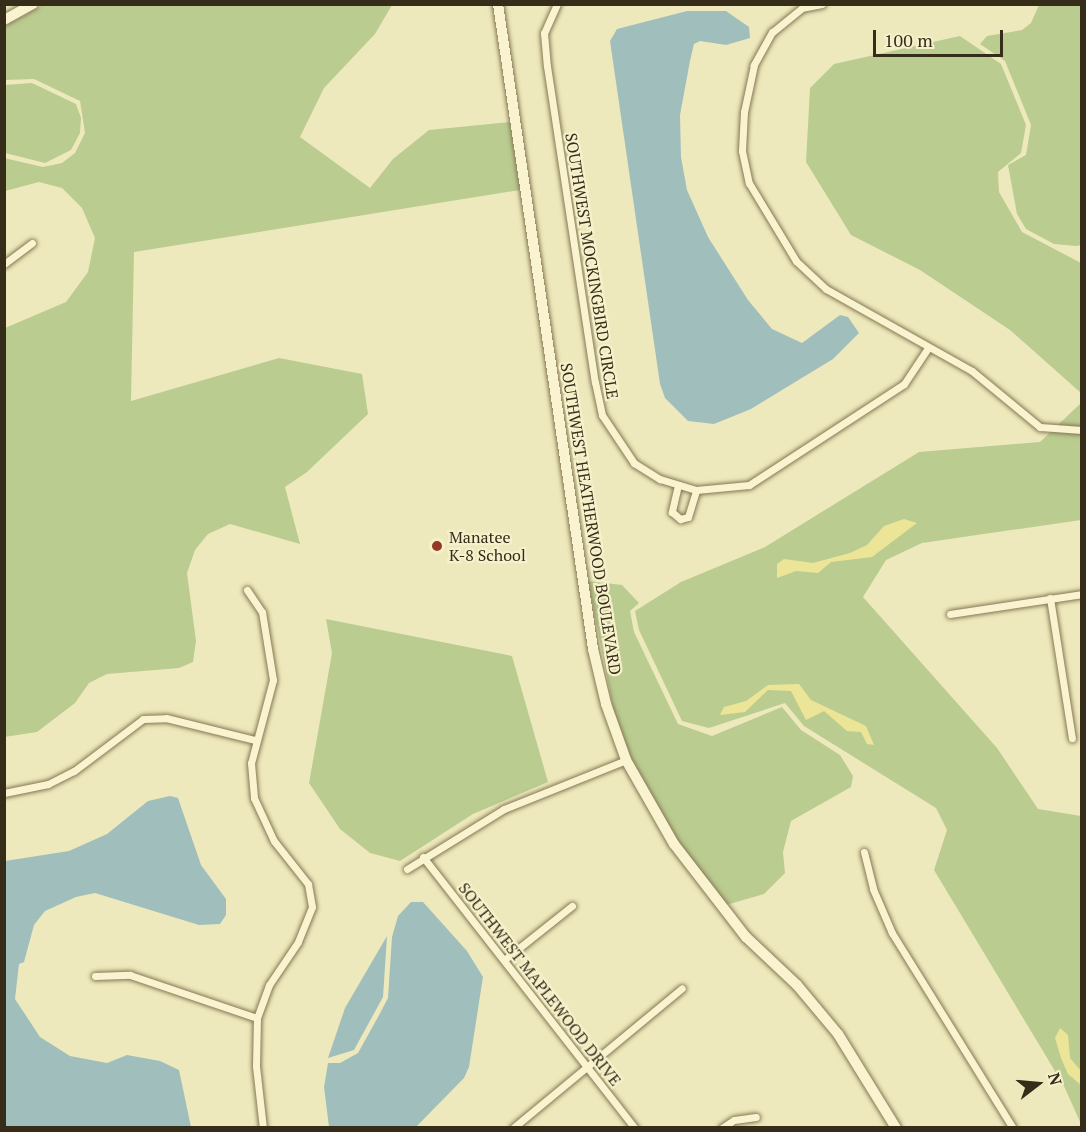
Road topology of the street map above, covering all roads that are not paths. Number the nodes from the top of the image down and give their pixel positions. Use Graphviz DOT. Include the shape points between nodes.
graph roads {
  1 [pos="33,4"];
  2 [pos="498,4"];
  3 [pos="556,4"];
  4 [pos="822,4"];
  5 [pos="801,6"];
  6 [pos="4,20"];
  7 [pos="32,243"];
  8 [pos="4,264"];
  9 [pos="928,348"];
  10 [pos="1082,430"];
  11 [pos="678,485"];
  12 [pos="696,490"];
  13 [pos="247,590"];
  14 [pos="1082,594"];
  15 [pos="1050,598"];
  16 [pos="950,614"];
  17 [pos="1072,738"];
  18 [pos="255,740"];
  19 [pos="626,760"];
  20 [pos="4,793"];
  21 [pos="864,852"];
  22 [pos="423,857"];
  23 [pos="407,869"];
  24 [pos="572,906"];
  25 [pos="504,960"];
  26 [pos="95,976"];
  27 [pos="682,988"];
  28 [pos="257,1018"];
  29 [pos="589,1066"];
  30 [pos="756,1117"];
  31 [pos="263,1128"];
  32 [pos="513,1128"];
  33 [pos="635,1128"];
  34 [pos="722,1128"];
  35 [pos="896,1128"];
  36 [pos="1013,1128"];
  1 -- 6 [label="street"];
  2 -- 19 [label="street, SOUTHWEST HEATHERWOOD BOULEVARD" via="592,649"];
  3 -- 11 [label="street, SOUTHWEST MOCKINGBIRD CIRCLE" via="544,33 547,66 602,415 634,463"];
  4 -- 5 [label="street"];
  5 -- 9 [label="street" via="772,32 754,65 744,112 742,151 749,183 796,261 826,289"];
  7 -- 8 [label="street"];
  9 -- 10 [label="street" via="972,371 1040,427"];
  9 -- 12 [label="street, SOUTHWEST MOCKINGBIRD CIRCLE" via="904,384 774,471 750,485"];
  11 -- 12 [label="street, SOUTHWEST MOCKINGBIRD CIRCLE"];
  11 -- 12 [label="street" via="672,512 680,519 688,517"];
  13 -- 18 [label="street" via="262,612 272,659 269,702"];
  14 -- 15 [label="street"];
  15 -- 16 [label="street"];
  15 -- 17 [label="street"];
  18 -- 20 [label="street" via="166,718 143,719 74,771 48,784"];
  18 -- 28 [label="street" via="254,798 274,841 308,884 312,907 298,942 269,986"];
  19 -- 22 [label="street" via="504,809"];
  19 -- 35 [label="street, SOUTHWEST HEATHERWOOD BOULEVARD" via="695,873 746,937 797,985 838,1034"];
  21 -- 36 [label="street" via="873,890 892,933"];
  22 -- 23 [label="street"];
  22 -- 25 [label="street, SOUTHWEST MAPLEWOOD DRIVE"];
  24 -- 25 [label="street"];
  25 -- 29 [label="street, SOUTHWEST MAPLEWOOD DRIVE"];
  26 -- 28 [label="street" via="130,975"];
  27 -- 29 [label="street"];
  28 -- 31 [label="street" via="256,1066"];
  29 -- 32 [label="street"];
  29 -- 33 [label="street, SOUTHWEST MAPLEWOOD DRIVE"];
  30 -- 34 [label="street" via="734,1120"];
}
